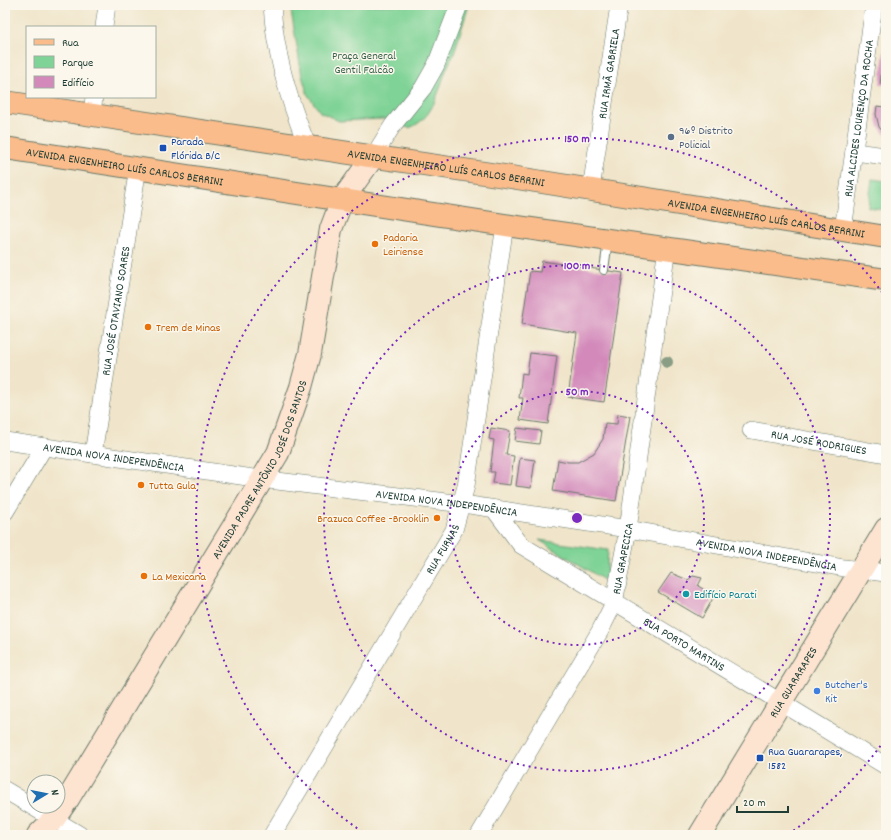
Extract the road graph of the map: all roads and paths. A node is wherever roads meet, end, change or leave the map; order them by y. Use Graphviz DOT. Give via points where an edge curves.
graph roads {
  1 [pos="107,5"];
  2 [pos="272,5"];
  3 [pos="459,5"];
  4 [pos="619,5"];
  5 [pos="874,5"];
  6 [pos="104,26"];
  7 [pos="5,102"];
  8 [pos="93,106"];
  9 [pos="308,147"];
  10 [pos="5,148"];
  11 [pos="854,152"];
  12 [pos="886,156"];
  13 [pos="373,157"];
  14 [pos="138,167"];
  15 [pos="590,189"];
  16 [pos="342,200"];
  17 [pos="506,225"];
  18 [pos="843,230"];
  19 [pos="886,237"];
  20 [pos="608,239"];
  21 [pos="667,247"];
  22 [pos="604,270"];
  23 [pos="886,280"];
  24 [pos="751,430"];
  25 [pos="5,441"];
  26 [pos="44,447"];
  27 [pos="94,454"];
  28 [pos="886,454"];
  29 [pos="261,479"];
  30 [pos="463,504"];
  31 [pos="494,509"];
  32 [pos="5,512"];
  33 [pos="628,529"];
  34 [pos="886,529"];
  35 [pos="860,569"];
  36 [pos="886,573"];
  37 [pos="614,603"];
  38 [pos="780,702"];
  39 [pos="886,766"];
  40 [pos="5,790"];
  41 [pos="54,819"];
  42 [pos="38,835"];
  43 [pos="80,835"];
  44 [pos="272,835"];
  45 [pos="479,835"];
  46 [pos="700,835"];
  1 -- 6 [label="street"];
  2 -- 9 [label="street" via="285,85"];
  3 -- 13 [label="street" via="436,65 423,88 393,125"];
  4 -- 15 [label="street, RUA IRMÃ GABRIELA"];
  5 -- 11 [label="street, RUA ALCIDES LOURENÇO DA ROCHA"];
  7 -- 8 [label="main road, AVENIDA ENGENHEIRO LUÍS CARLOS BERRINI"];
  8 -- 9 [label="main road, AVENIDA ENGENHEIRO LUÍS CARLOS BERRINI"];
  9 -- 13 [label="main road, AVENIDA ENGENHEIRO LUÍS CARLOS BERRINI"];
  10 -- 14 [label="main road, AVENIDA ENGENHEIRO LUÍS CARLOS BERRINI"];
  11 -- 12 [label="street"];
  11 -- 18 [label="street, RUA ALCIDES LOURENÇO DA ROCHA"];
  13 -- 15 [label="main road, AVENIDA ENGENHEIRO LUÍS CARLOS BERRINI"];
  13 -- 16 [label="street"];
  14 -- 16 [label="main road, AVENIDA ENGENHEIRO LUÍS CARLOS BERRINI"];
  14 -- 27 [label="street, RUA JOSÉ OTAVIANO SOARES"];
  15 -- 18 [label="main road, AVENIDA ENGENHEIRO LUÍS CARLOS BERRINI"];
  16 -- 17 [label="main road, AVENIDA ENGENHEIRO LUÍS CARLOS BERRINI"];
  16 -- 29 [label="street, AVENIDA PADRE ANTÔNIO JOSÉ DOS SANTOS" via="331,229 310,354 301,387 278,453"];
  17 -- 20 [label="main road, AVENIDA ENGENHEIRO LUÍS CARLOS BERRINI"];
  17 -- 30 [label="street, RUA FURNAS"];
  18 -- 19 [label="main road, AVENIDA ENGENHEIRO LUÍS CARLOS BERRINI"];
  20 -- 21 [label="main road, AVENIDA ENGENHEIRO LUÍS CARLOS BERRINI"];
  20 -- 22 [label="lane"];
  21 -- 23 [label="main road, AVENIDA ENGENHEIRO LUÍS CARLOS BERRINI"];
  21 -- 33 [label="street, RUA GRAPECICA"];
  24 -- 28 [label="street, RUA JOSÉ RODRIGUES"];
  25 -- 26 [label="street, AVENIDA NOVA INDEPENDÊNCIA"];
  26 -- 27 [label="street, AVENIDA NOVA INDEPENDÊNCIA"];
  26 -- 32 [label="street"];
  27 -- 29 [label="street, AVENIDA NOVA INDEPENDÊNCIA"];
  29 -- 30 [label="street, AVENIDA NOVA INDEPENDÊNCIA"];
  29 -- 41 [label="street, AVENIDA PADRE ANTÔNIO JOSÉ DOS SANTOS"];
  30 -- 31 [label="street, AVENIDA NOVA INDEPENDÊNCIA"];
  30 -- 44 [label="street, RUA FURNAS" via="454,530"];
  31 -- 33 [label="street, AVENIDA NOVA INDEPENDÊNCIA"];
  31 -- 37 [label="street, RUA PORTO MARTINS" via="521,545"];
  33 -- 35 [label="street, AVENIDA NOVA INDEPENDÊNCIA"];
  33 -- 37 [label="street, RUA GRAPECICA"];
  34 -- 35 [label="street, RUA GUARARAPES"];
  35 -- 36 [label="street, AVENIDA NOVA INDEPENDÊNCIA"];
  35 -- 38 [label="street, RUA GUARARAPES"];
  37 -- 38 [label="street, RUA PORTO MARTINS"];
  37 -- 45 [label="street, RUA GRAPECICA"];
  38 -- 39 [label="street, RUA PORTO MARTINS"];
  38 -- 46 [label="street, RUA GUARARAPES"];
  40 -- 41 [label="street"];
  41 -- 42 [label="street, AVENIDA PADRE ANTÔNIO JOSÉ DOS SANTOS"];
  41 -- 43 [label="street"];
}
